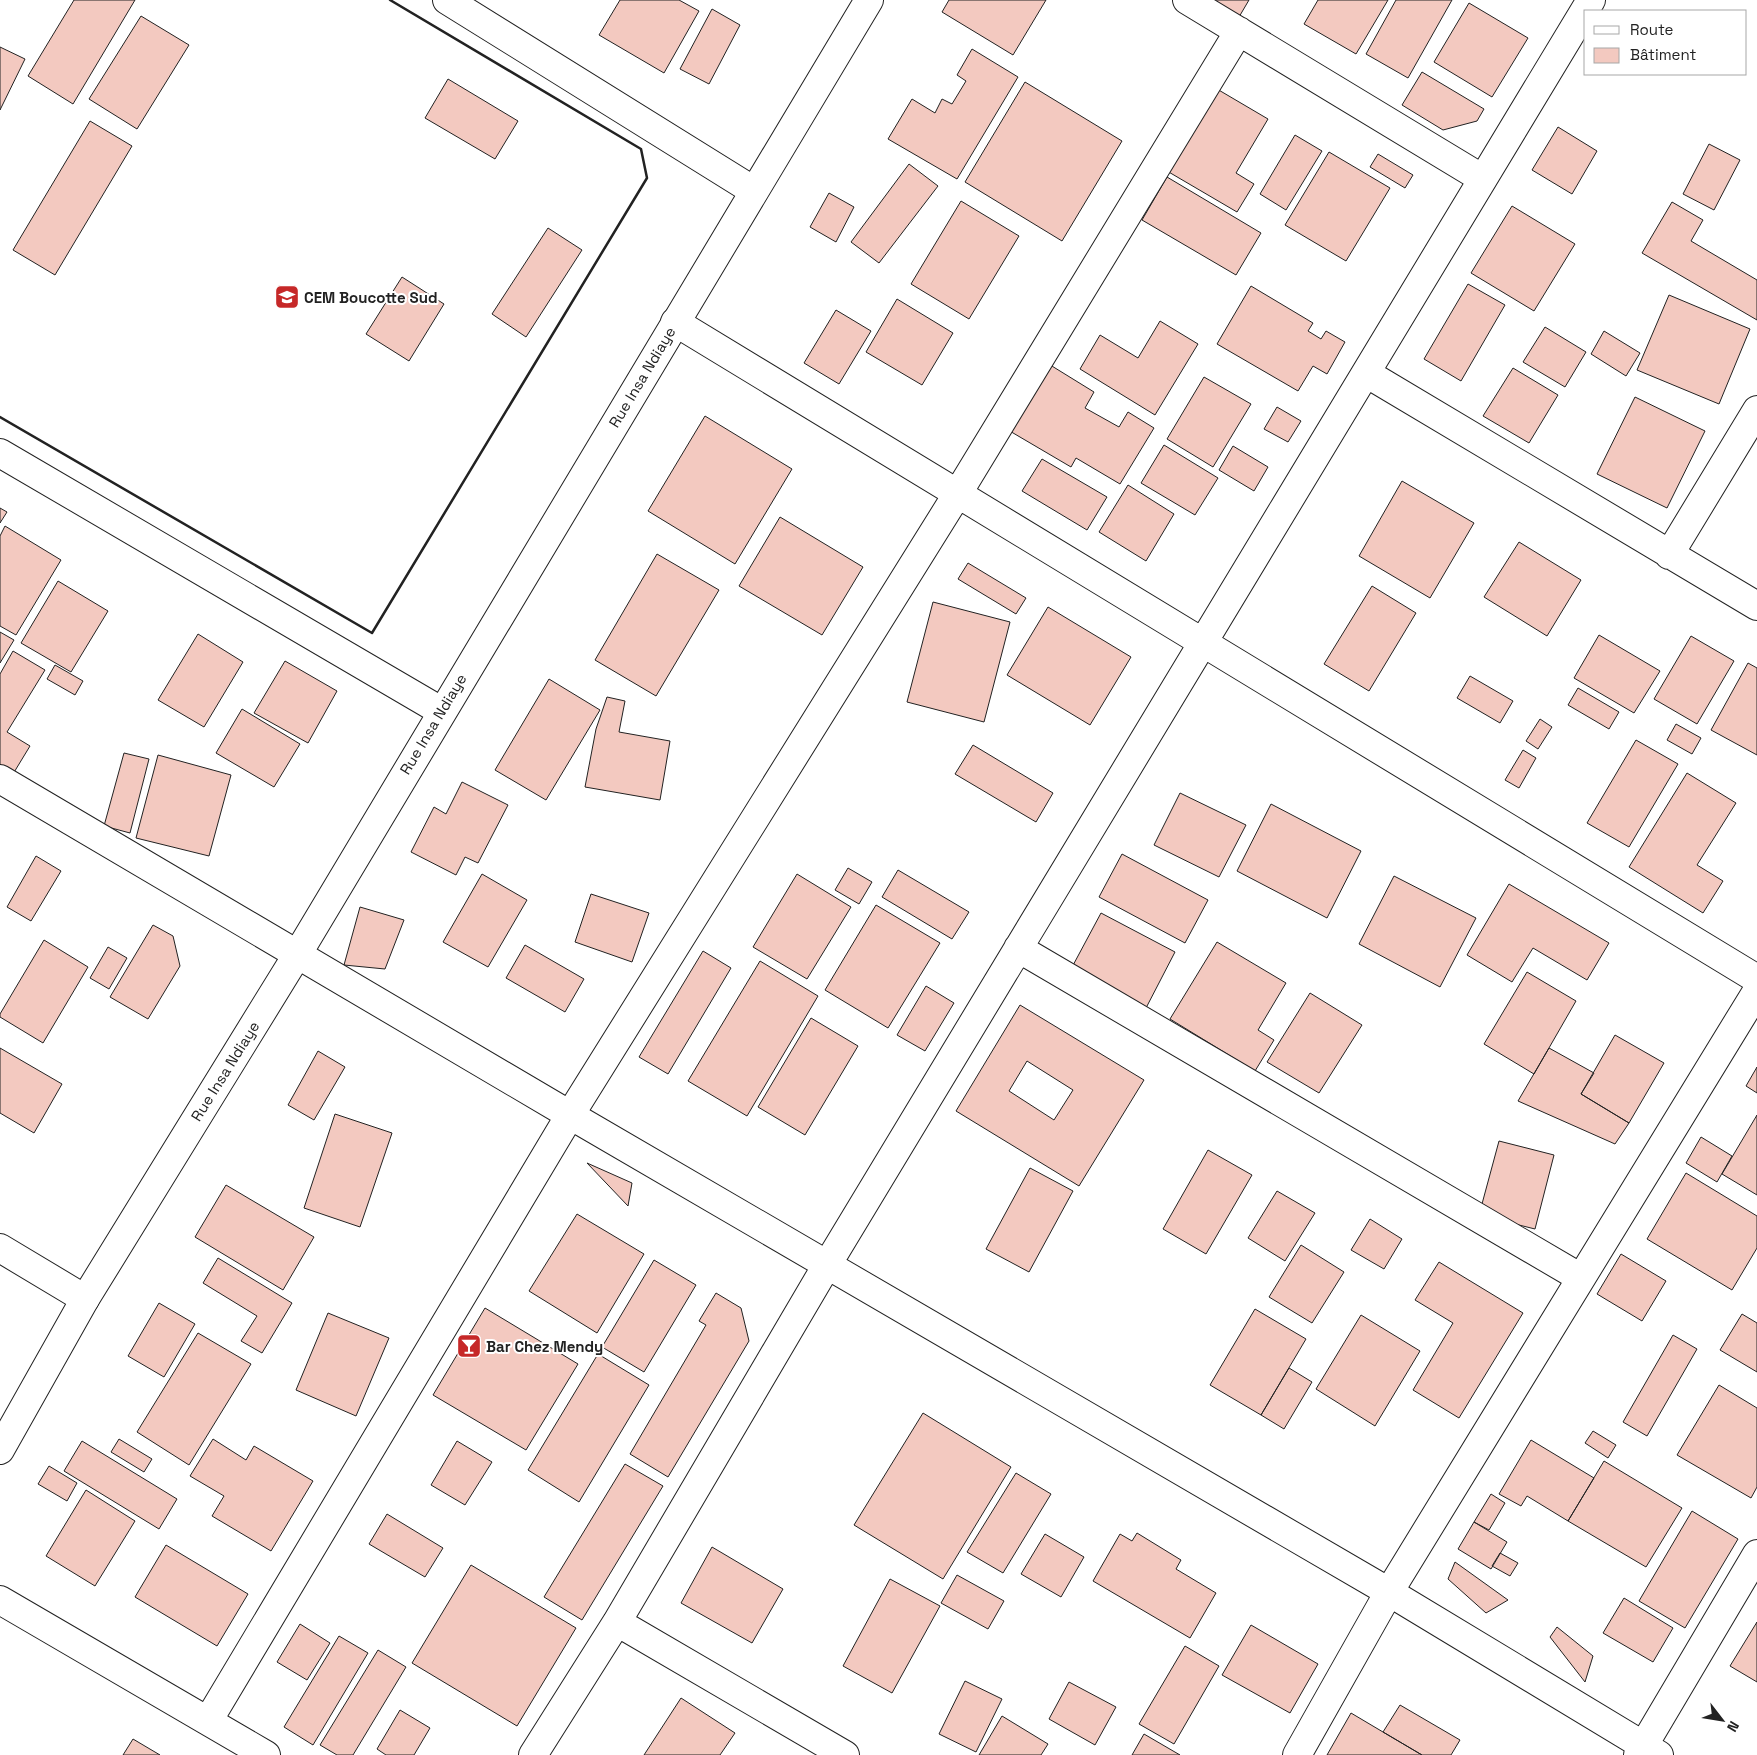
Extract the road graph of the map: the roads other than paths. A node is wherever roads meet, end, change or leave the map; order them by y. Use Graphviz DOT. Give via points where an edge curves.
graph roads {
  1 [pos="447,0"];
  2 [pos="869,0"];
  3 [pos="1187,0"];
  4 [pos="1584,12"];
  5 [pos="1239,31"];
  6 [pos="1483,179"];
  7 [pos="754,191"];
  8 [pos="675,322"];
  9 [pos="1366,373"];
  10 [pos="1757,410"];
  11 [pos="0,452"];
  12 [pos="958,493"];
  13 [pos="1669,555"];
  14 [pos="1757,606"];
  15 [pos="1204,641"];
  16 [pos="441,711"];
  17 [pos="0,779"];
  18 [pos="1018,948"];
  19 [pos="297,955"];
  20 [pos="1757,979"];
  21 [pos="1757,991"];
  22 [pos="570,1115"];
  23 [pos="0,1248"];
  24 [pos="827,1265"];
  25 [pos="1581,1278"];
  26 [pos="84,1299"];
  27 [pos="0,1450"];
  28 [pos="1757,1554"];
  29 [pos="1389,1592"];
  30 [pos="0,1600"];
  31 [pos="617,1622"];
  32 [pos="208,1720"];
  33 [pos="1647,1752"];
  34 [pos="266,1755"];
  35 [pos="533,1755"];
  36 [pos="845,1755"];
  37 [pos="1297,1755"];
  1 -- 7 [label="street"];
  2 -- 7 [label="street, Rue Insa Ndiaye"];
  3 -- 5 [label="street"];
  4 -- 6 [label="street"];
  5 -- 6 [label="street"];
  5 -- 12 [label="street"];
  6 -- 9 [label="street"];
  7 -- 8 [label="street, Rue Insa Ndiaye"];
  8 -- 12 [label="street"];
  8 -- 16 [label="street, Rue Insa Ndiaye"];
  9 -- 13 [label="street"];
  9 -- 15 [label="street"];
  10 -- 13 [label="street"];
  11 -- 16 [label="street"];
  12 -- 15 [label="street"];
  12 -- 22 [label="street"];
  13 -- 14 [label="street"];
  15 -- 18 [label="street"];
  15 -- 20 [label="street"];
  16 -- 19 [label="street, Rue Insa Ndiaye"];
  17 -- 19 [label="street"];
  18 -- 24 [label="street"];
  18 -- 25 [label="street"];
  19 -- 22 [label="street"];
  19 -- 26 [label="street, Rue Insa Ndiaye"];
  21 -- 25 [label="street"];
  22 -- 24 [label="street"];
  22 -- 32 [label="street"];
  23 -- 26 [label="street"];
  24 -- 29 [label="street"];
  24 -- 31 [label="street"];
  25 -- 29 [label="street"];
  26 -- 27 [label="street, Rue Insa Ndiaye"];
  28 -- 33 [label="street"];
  29 -- 33 [label="street"];
  29 -- 37 [label="street"];
  30 -- 32 [label="street"];
  31 -- 35 [label="street"];
  31 -- 36 [label="street"];
  32 -- 34 [label="street"];
}
